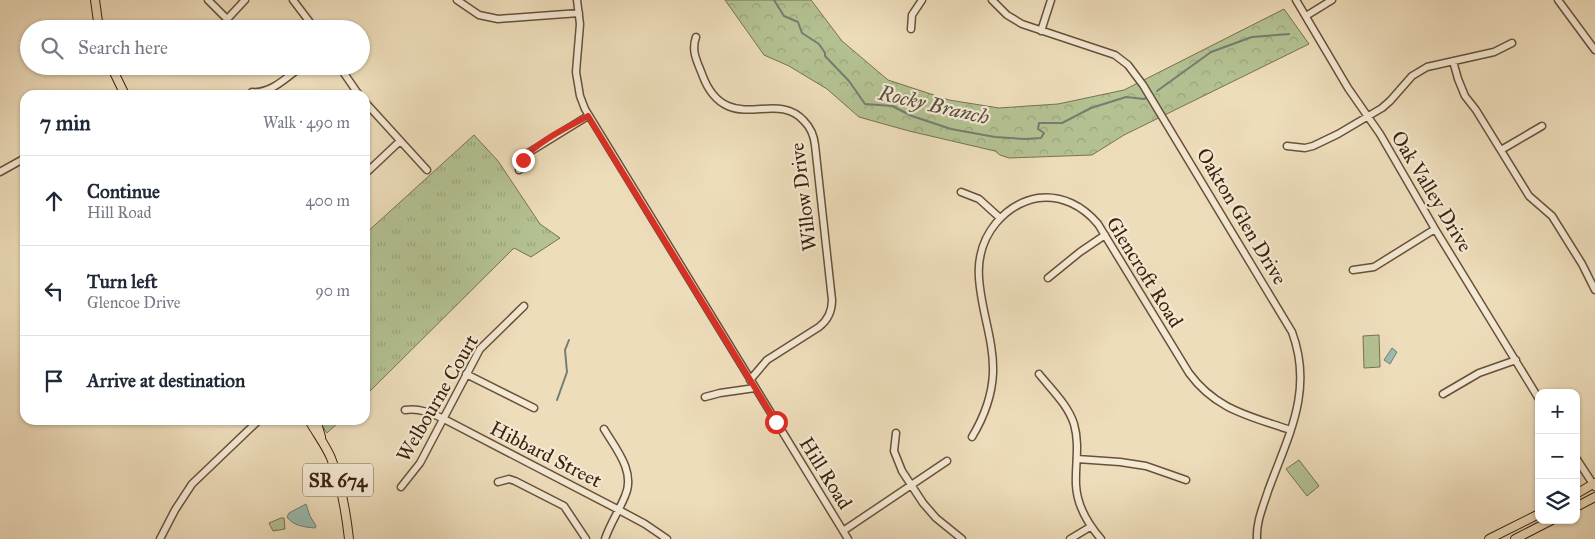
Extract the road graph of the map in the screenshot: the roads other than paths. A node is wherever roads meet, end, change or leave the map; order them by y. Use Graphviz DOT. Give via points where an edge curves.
graph roads {
  1 [pos="95,0"];
  2 [pos="208,0"];
  3 [pos="245,0"];
  4 [pos="293,0"];
  5 [pos="457,0"];
  6 [pos="577,0"];
  7 [pos="922,0"];
  8 [pos="992,0"];
  9 [pos="1050,0"];
  10 [pos="1296,0"];
  11 [pos="1332,0"];
  12 [pos="1558,0"];
  13 [pos="579,13"];
  14 [pos="1306,16"];
  15 [pos="227,19"];
  16 [pos="98,20"];
  17 [pos="308,20"];
  18 [pos="911,28"];
  19 [pos="1041,31"];
  20 [pos="696,37"];
  21 [pos="1512,43"];
  22 [pos="1595,50"];
  23 [pos="1454,60"];
  24 [pos="115,75"];
  25 [pos="289,75"];
  26 [pos="345,75"];
  27 [pos="123,90"];
  28 [pos="268,90"];
  29 [pos="356,90"];
  30 [pos="370,108"];
  31 [pos="1368,115"];
  32 [pos="588,116"];
  33 [pos="1542,126"];
  34 [pos="400,141"];
  35 [pos="1287,146"];
  36 [pos="1501,150"];
  37 [pos="20,161"];
  38 [pos="370,169"];
  39 [pos="427,170"];
  40 [pos="519,170"];
  41 [pos="0,172"];
  42 [pos="961,192"];
  43 [pos="1000,218"];
  44 [pos="1435,229"];
  45 [pos="1105,235"];
  46 [pos="1353,270"];
  47 [pos="1048,278"];
  48 [pos="1595,290"];
  49 [pos="524,306"];
  50 [pos="1516,360"];
  51 [pos="466,374"];
  52 [pos="1039,374"];
  53 [pos="750,380"];
  54 [pos="755,388"];
  55 [pos="1535,392"];
  56 [pos="1442,394"];
  57 [pos="705,397"];
  58 [pos="534,408"];
  59 [pos="405,410"];
  60 [pos="444,419"];
  61 [pos="254,425"];
  62 [pos="313,425"];
  63 [pos="318,425"];
  64 [pos="604,428"];
  65 [pos="1290,430"];
  66 [pos="896,433"];
  67 [pos="972,437"];
  68 [pos="322,438"];
  69 [pos="1077,459"];
  70 [pos="947,461"];
  71 [pos="1580,464"];
  72 [pos="1186,480"];
  73 [pos="498,482"];
  74 [pos="1594,485"];
  75 [pos="912,486"];
  76 [pos="402,487"];
  77 [pos="1580,492"];
  78 [pos="1595,497"];
  79 [pos="1580,505"];
  80 [pos="619,510"];
  81 [pos="1535,516"];
  82 [pos="1544,524"];
  83 [pos="1090,527"];
  84 [pos="843,531"];
  85 [pos="160,539"];
  86 [pos="349,539"];
  87 [pos="586,539"];
  88 [pos="605,539"];
  89 [pos="667,539"];
  90 [pos="848,539"];
  91 [pos="962,539"];
  92 [pos="1070,539"];
  93 [pos="1101,539"];
  94 [pos="1257,539"];
  95 [pos="1489,539"];
  96 [pos="1515,539"];
  1 -- 16 [label="main road"];
  2 -- 15 [label="street"];
  3 -- 15 [label="street"];
  4 -- 17 [label="street"];
  5 -- 13 [label="street" via="479,15 498,19"];
  6 -- 13 [label="street, Hill Road"];
  7 -- 18 [label="street" via="912,15"];
  8 -- 19 [label="street, Oakton Glen Drive" via="1014,20"];
  9 -- 19 [label="street"];
  10 -- 14 [label="street, Oak Valley Drive"];
  11 -- 14 [label="street"];
  12 -- 22 [label="street"];
  13 -- 32 [label="street, Hill Road" via="576,72"];
  14 -- 31 [label="street, Oak Valley Drive" via="1348,88"];
  19 -- 65 [label="street, Oakton Glen Drive" via="1110,52 1134,72 1292,332 1300,354 1302,378 1299,406"];
  20 -- 53 [label="street, Willow Drive" via="695,56 706,85 716,98 735,108 789,111 802,119 816,146 832,300 830,312 824,323 767,360"];
  21 -- 23 [label="street" via="1494,52"];
  23 -- 31 [label="street" via="1418,72 1390,101"];
  23 -- 36 [label="street" via="1461,88"];
  24 -- 27 [label="main road"];
  25 -- 28 [label="street"];
  26 -- 29 [label="street"];
  30 -- 34 [label="street"];
  31 -- 35 [label="street" via="1313,146"];
  31 -- 44 [label="street, Oak Valley Drive"];
  32 -- 40 [label="street" via="528,153"];
  32 -- 53 [label="street, Hill Road"];
  33 -- 36 [label="street"];
  34 -- 38 [label="street"];
  34 -- 39 [label="street"];
  36 -- 48 [label="street" via="1529,196 1552,216"];
  37 -- 41 [label="street"];
  42 -- 43 [label="street" via="979,199"];
  43 -- 45 [label="street, Glencroft Road" via="1024,202 1041,198 1061,199 1086,211"];
  43 -- 67 [label="street, Glencroft Road" via="985,239 978,263 993,372 990,398"];
  44 -- 46 [label="street" via="1374,267"];
  44 -- 50 [label="street, Oak Valley Drive"];
  45 -- 47 [label="street"];
  45 -- 65 [label="street, Glencroft Road" via="1197,384 1224,406"];
  49 -- 51 [label="street, Welbourne Court" via="488,340"];
  50 -- 55 [label="street, Oak Valley Drive"];
  50 -- 56 [label="street" via="1479,372"];
  51 -- 58 [label="street"];
  51 -- 60 [label="street, Welbourne Court"];
  52 -- 69 [label="street" via="1074,423"];
  53 -- 54 [label="street, Hill Road"];
  54 -- 57 [label="street"];
  54 -- 84 [label="street, Hill Road"];
  59 -- 60 [label="street, Hibbard Street" via="424,410"];
  60 -- 76 [label="street, Welbourne Court" via="416,470"];
  60 -- 80 [label="street, Hibbard Street"];
  61 -- 85 [label="street" via="192,484"];
  62 -- 68 [label="main road, SR 674"];
  63 -- 68 [label="main road, SR 674"];
  64 -- 80 [label="street" via="628,474 628,489"];
  65 -- 94 [label="street, Oakton Glen Drive" via="1259,516"];
  66 -- 75 [label="street" via="895,456"];
  68 -- 86 [label="main road, SR 674" via="341,492"];
  69 -- 72 [label="street" via="1146,466"];
  69 -- 83 [label="street" via="1078,500"];
  70 -- 75 [label="street"];
  71 -- 74 [label="street"];
  73 -- 87 [label="street" via="509,479 564,506"];
  74 -- 77 [label="main road"];
  75 -- 84 [label="street"];
  75 -- 91 [label="street" via="936,518"];
  78 -- 79 [label="main road"];
  80 -- 88 [label="street"];
  80 -- 89 [label="street, Hibbard Street"];
  81 -- 95 [label="main road"];
  82 -- 96 [label="main road"];
  83 -- 92 [label="street"];
  83 -- 93 [label="street"];
  84 -- 90 [label="street, Hill Road"];
}
